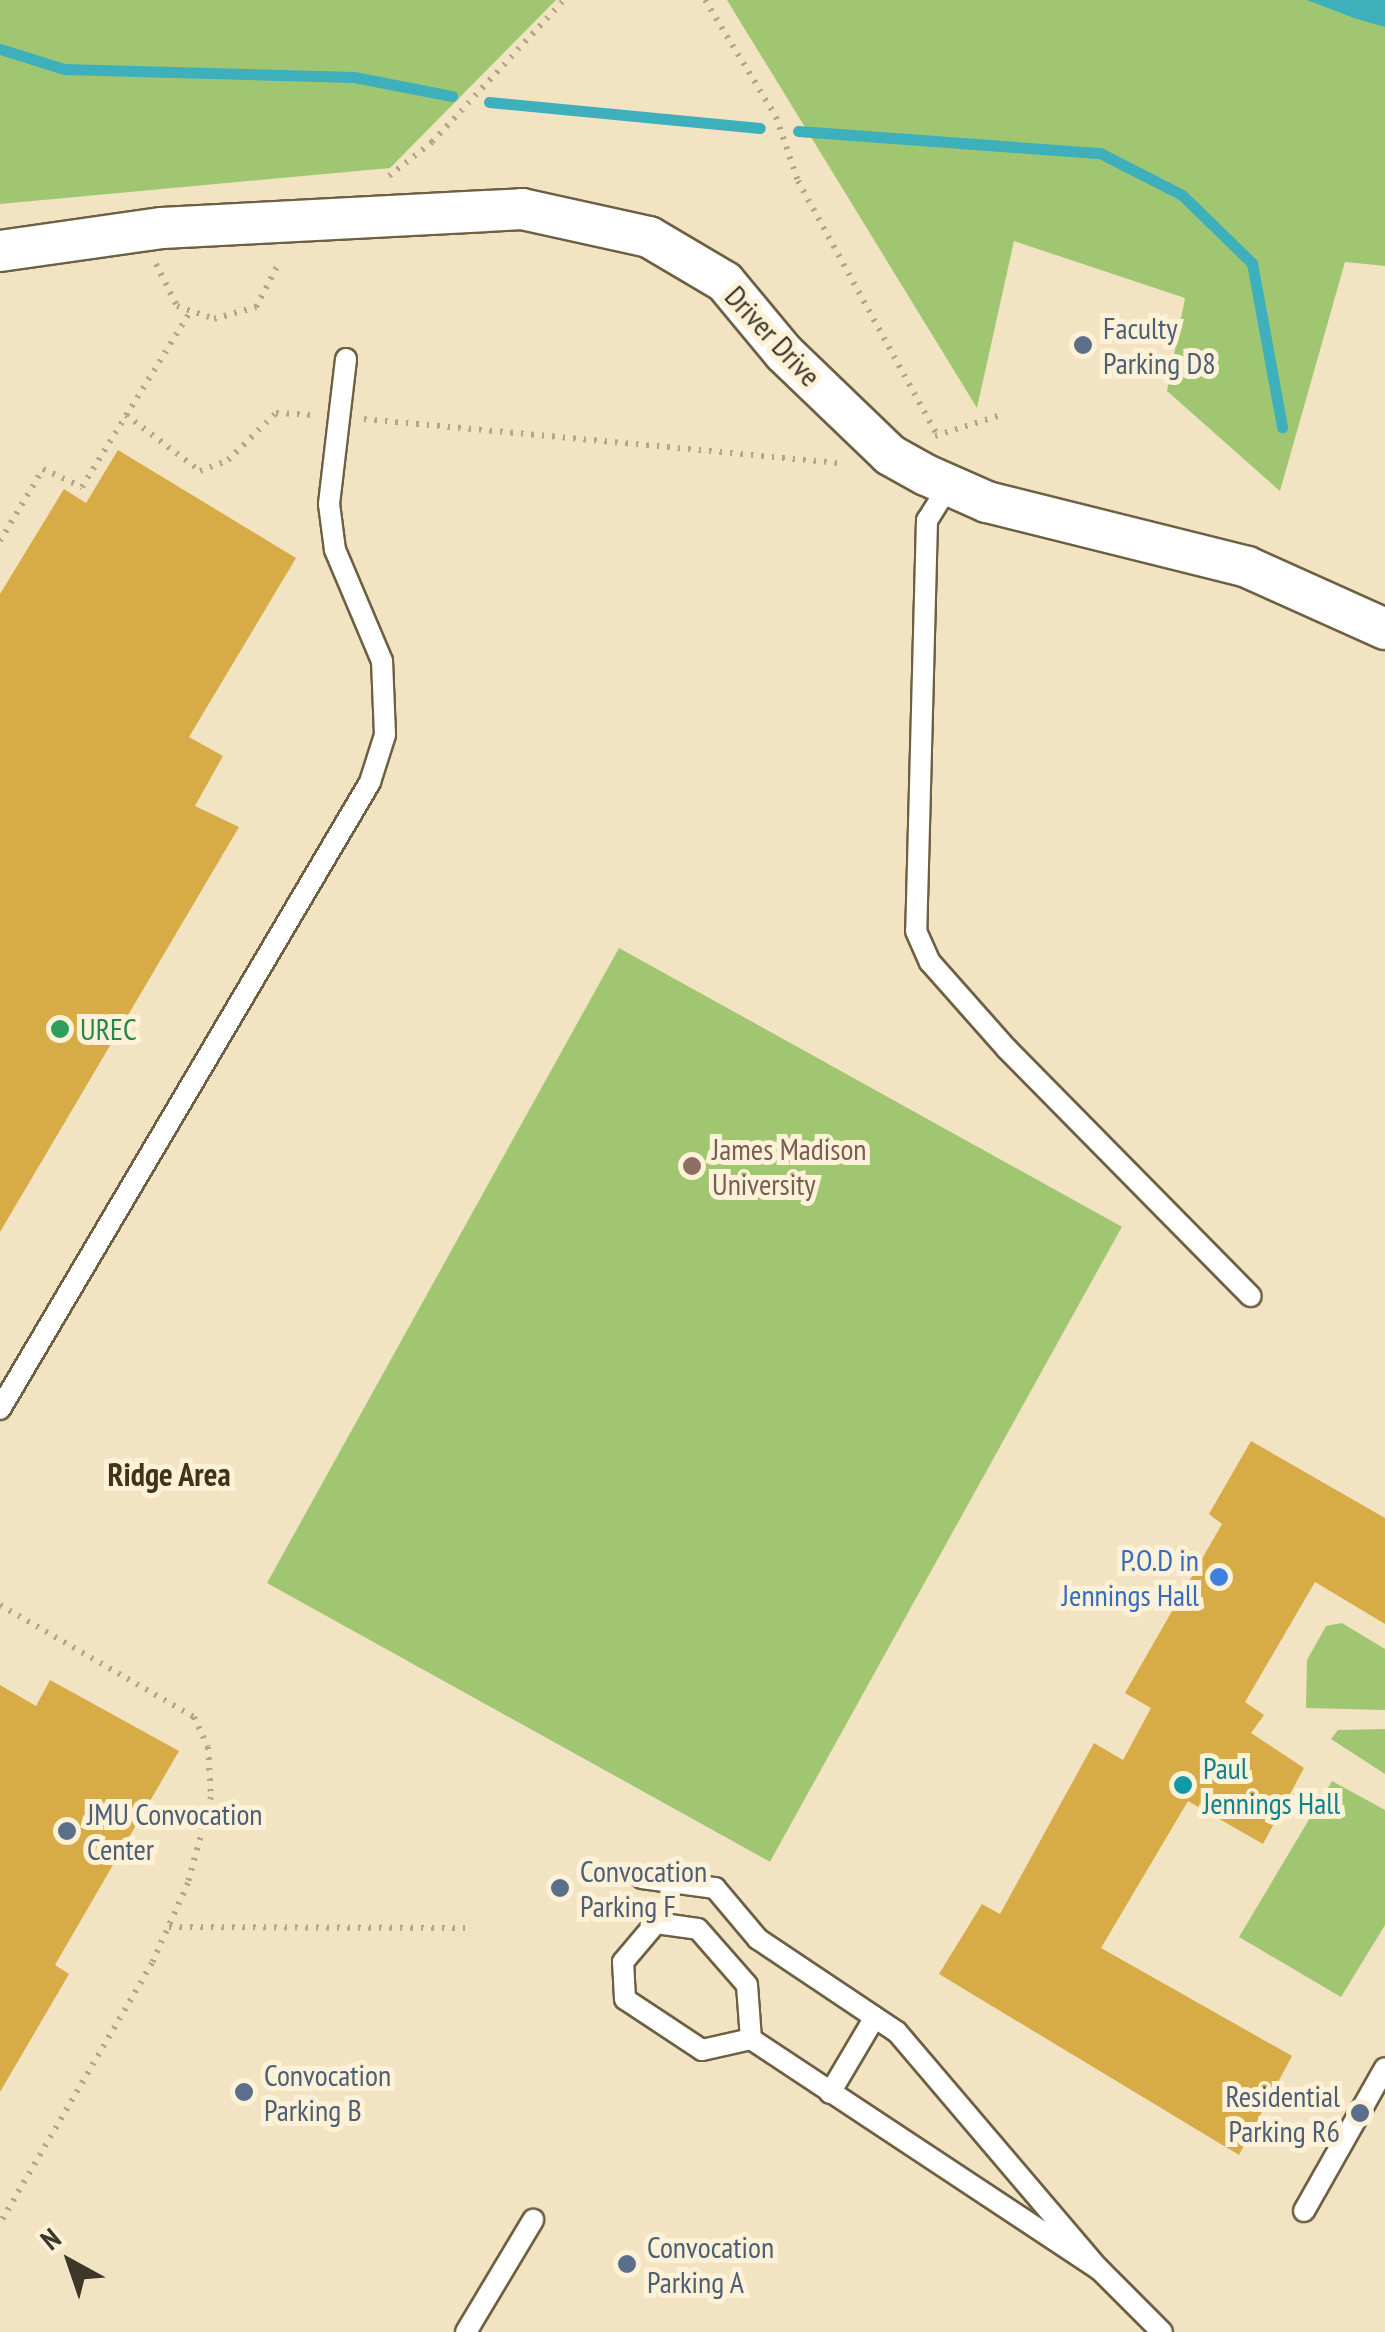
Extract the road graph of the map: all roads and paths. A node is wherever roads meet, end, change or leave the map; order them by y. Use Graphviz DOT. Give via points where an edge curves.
graph roads {
  1 [pos="564,0"];
  2 [pos="705,0"];
  3 [pos="378,180"];
  4 [pos="0,251"];
  5 [pos="145,256"];
  6 [pos="279,262"];
  7 [pos="189,314"];
  8 [pos="346,359"];
  9 [pos="126,415"];
  10 [pos="316,415"];
  11 [pos="998,416"];
  12 [pos="358,418"];
  13 [pos="937,435"];
  14 [pos="920,444"];
  15 [pos="858,465"];
  16 [pos="948,487"];
  17 [pos="0,541"];
  18 [pos="1385,628"];
  19 [pos="1251,1296"];
  20 [pos="0,1409"];
  21 [pos="0,1605"];
  22 [pos="642,1878"];
  23 [pos="168,1927"];
  24 [pos="466,1928"];
  25 [pos="875,2017"];
  26 [pos="751,2039"];
  27 [pos="1385,2068"];
  28 [pos="830,2093"];
  29 [pos="1304,2212"];
  30 [pos="532,2220"];
  31 [pos="0,2222"];
  32 [pos="1099,2269"];
  33 [pos="466,2332"];
  34 [pos="1162,2332"];
  1 -- 3 [label="path" via="410,163"];
  2 -- 13 [label="path" via="776,117 798,181"];
  4 -- 16 [label="street, Driver Drive" via="162,228 522,209 649,237 725,282 784,353 890,455"];
  5 -- 7 [label="path"];
  6 -- 7 [label="path" via="265,298 242,316"];
  7 -- 9 [label="path"];
  8 -- 20 [label="lane" via="329,504 335,550 382,662 384,735 370,782"];
  9 -- 10 [label="path" via="200,471 228,460 276,413"];
  9 -- 17 [label="path" via="82,487 42,468"];
  11 -- 13 [label="path"];
  12 -- 15 [label="path"];
  13 -- 14 [label="path"];
  16 -- 18 [label="street, Driver Drive" via="1247,567"];
  16 -- 19 [label="lane" via="927,520 916,930 962,1000"];
  21 -- 23 [label="path" via="194,1718 208,1747 211,1797"];
  22 -- 25 [label="lane" via="715,1888 758,1939"];
  23 -- 24 [label="path"];
  23 -- 31 [label="path"];
  25 -- 28 [label="lane"];
  25 -- 32 [label="lane" via="962,2101"];
  26 -- 26 [label="lane" via="748,1985 698,1929 656,1922 623,1962 625,1999 702,2050"];
  26 -- 28 [label="lane"];
  27 -- 29 [label="lane"];
  28 -- 32 [label="lane"];
  30 -- 33 [label="lane"];
  32 -- 34 [label="lane"];
}
